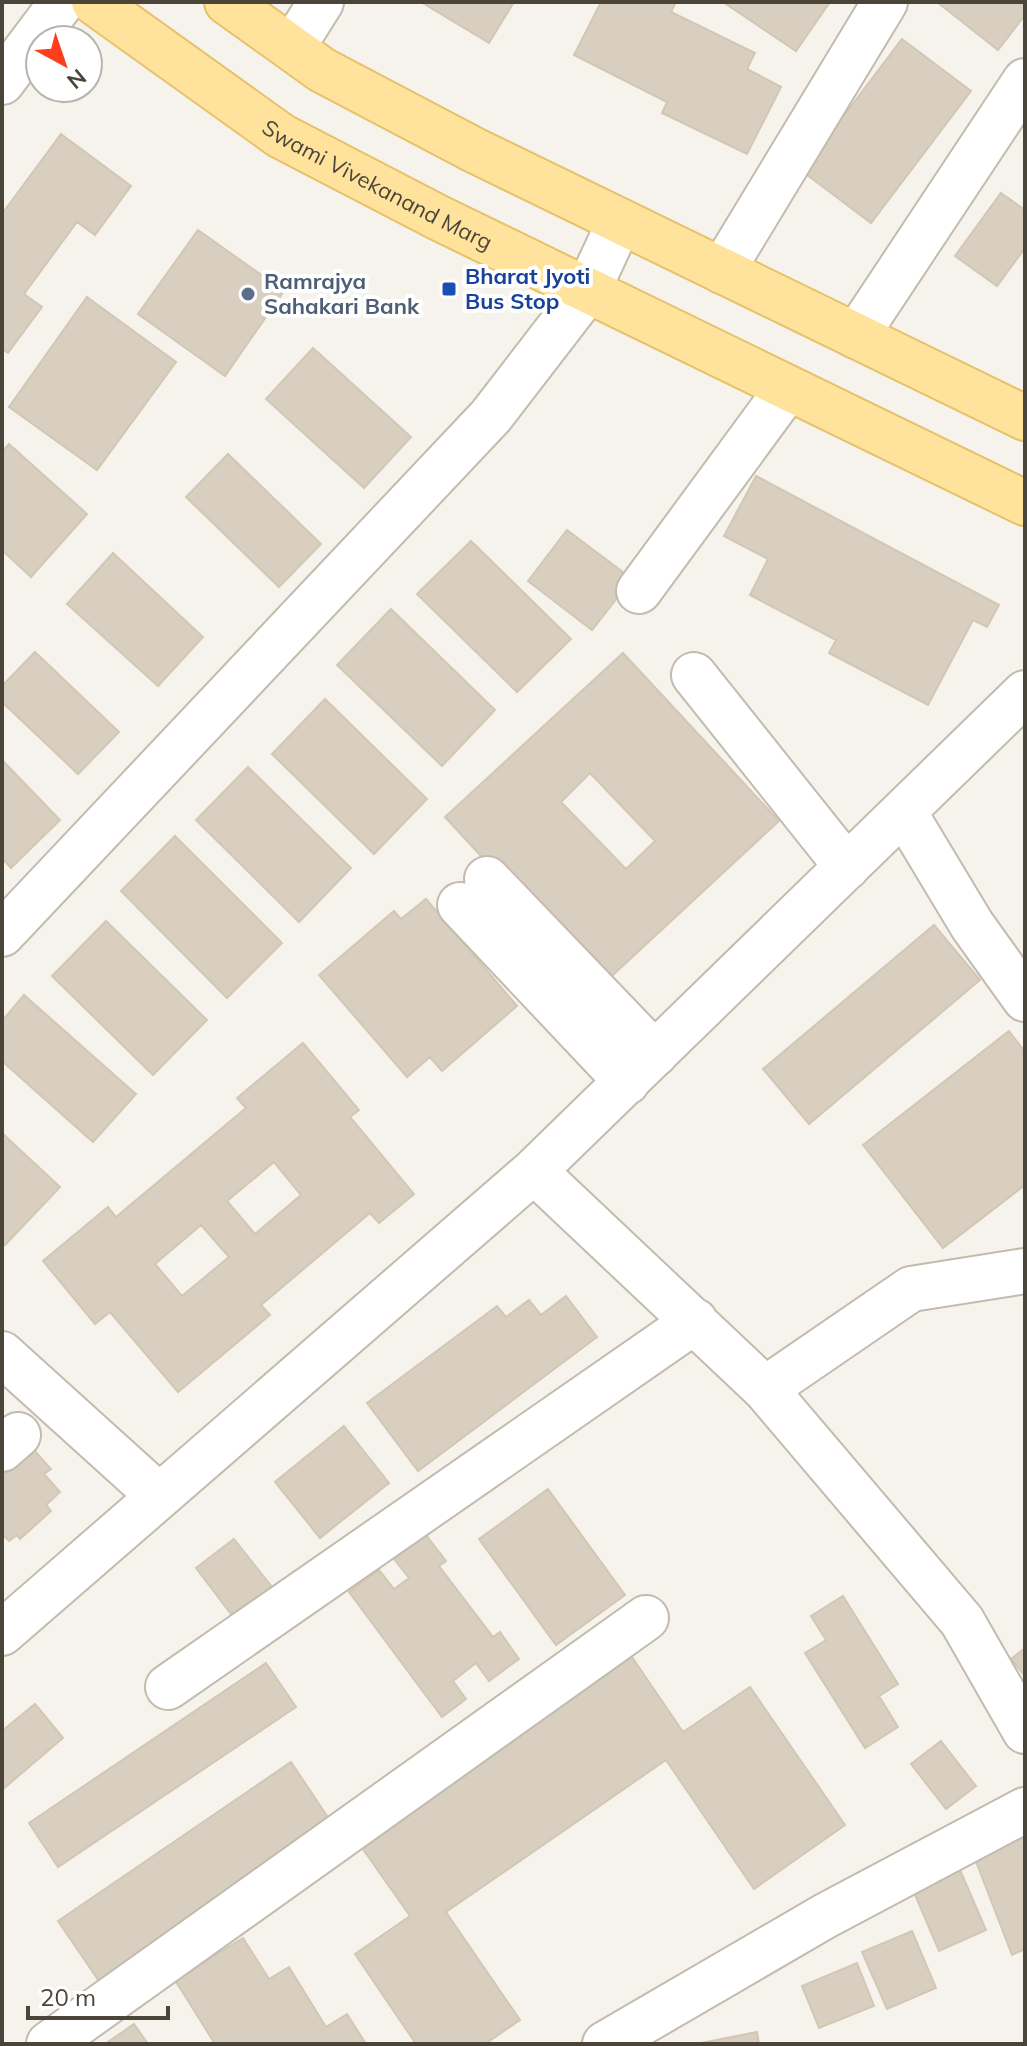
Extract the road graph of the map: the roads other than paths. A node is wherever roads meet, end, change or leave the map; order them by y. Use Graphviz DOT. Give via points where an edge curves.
graph roads {
  1 [pos="62,2"];
  2 [pos="94,2"];
  3 [pos="321,2"];
  4 [pos="885,2"];
  5 [pos="244,7"];
  6 [pos="292,48"];
  7 [pos="1025,81"];
  8 [pos="2,82"];
  9 [pos="620,221"];
  10 [pos="722,271"];
  11 [pos="588,290"];
  12 [pos="856,336"];
  13 [pos="788,388"];
  14 [pos="1025,418"];
  15 [pos="1025,503"];
  16 [pos="639,591"];
  17 [pos="694,675"];
  18 [pos="1025,693"];
  19 [pos="904,812"];
  20 [pos="847,867"];
  21 [pos="474,892"];
  22 [pos="2,934"];
  23 [pos="1025,999"];
  24 [pos="641,1068"];
  25 [pos="534,1171"];
  26 [pos="1025,1271"];
  27 [pos="695,1321"];
  28 [pos="2,1354"];
  29 [pos="765,1389"];
  30 [pos="159,1496"];
  31 [pos="10,1611"];
  32 [pos="646,1618"];
  33 [pos="168,1687"];
  34 [pos="1025,1731"];
  35 [pos="1025,1810"];
  36 [pos="49,2044"];
  37 [pos="605,2044"];
  1 -- 8 [label="street"];
  2 -- 11 [label="main road, Swami Vivekanand Marg" via="281,136"];
  3 -- 6 [label="street"];
  4 -- 10 [label="street"];
  5 -- 6 [label="main road"];
  6 -- 9 [label="main road" via="322,70"];
  7 -- 12 [label="street"];
  9 -- 10 [label="main road"];
  9 -- 11 [label="street"];
  10 -- 12 [label="main road"];
  11 -- 13 [label="main road, Swami Vivekanand Marg"];
  11 -- 22 [label="street" via="491,416"];
  12 -- 14 [label="main road"];
  13 -- 15 [label="main road, Swami Vivekanand Marg"];
  13 -- 16 [label="street"];
  17 -- 20 [label="street"];
  18 -- 19 [label="street"];
  19 -- 20 [label="street"];
  19 -- 23 [label="street" via="972,925"];
  20 -- 24 [label="street"];
  21 -- 24 [label="street"];
  24 -- 25 [label="street"];
  25 -- 27 [label="street"];
  25 -- 30 [label="street"];
  26 -- 29 [label="street" via="911,1289"];
  27 -- 29 [label="street"];
  27 -- 33 [label="street"];
  28 -- 30 [label="street"];
  29 -- 34 [label="street" via="962,1621"];
  30 -- 31 [label="street"];
  32 -- 36 [label="street"];
  35 -- 37 [label="street" via="825,1916"];
}
